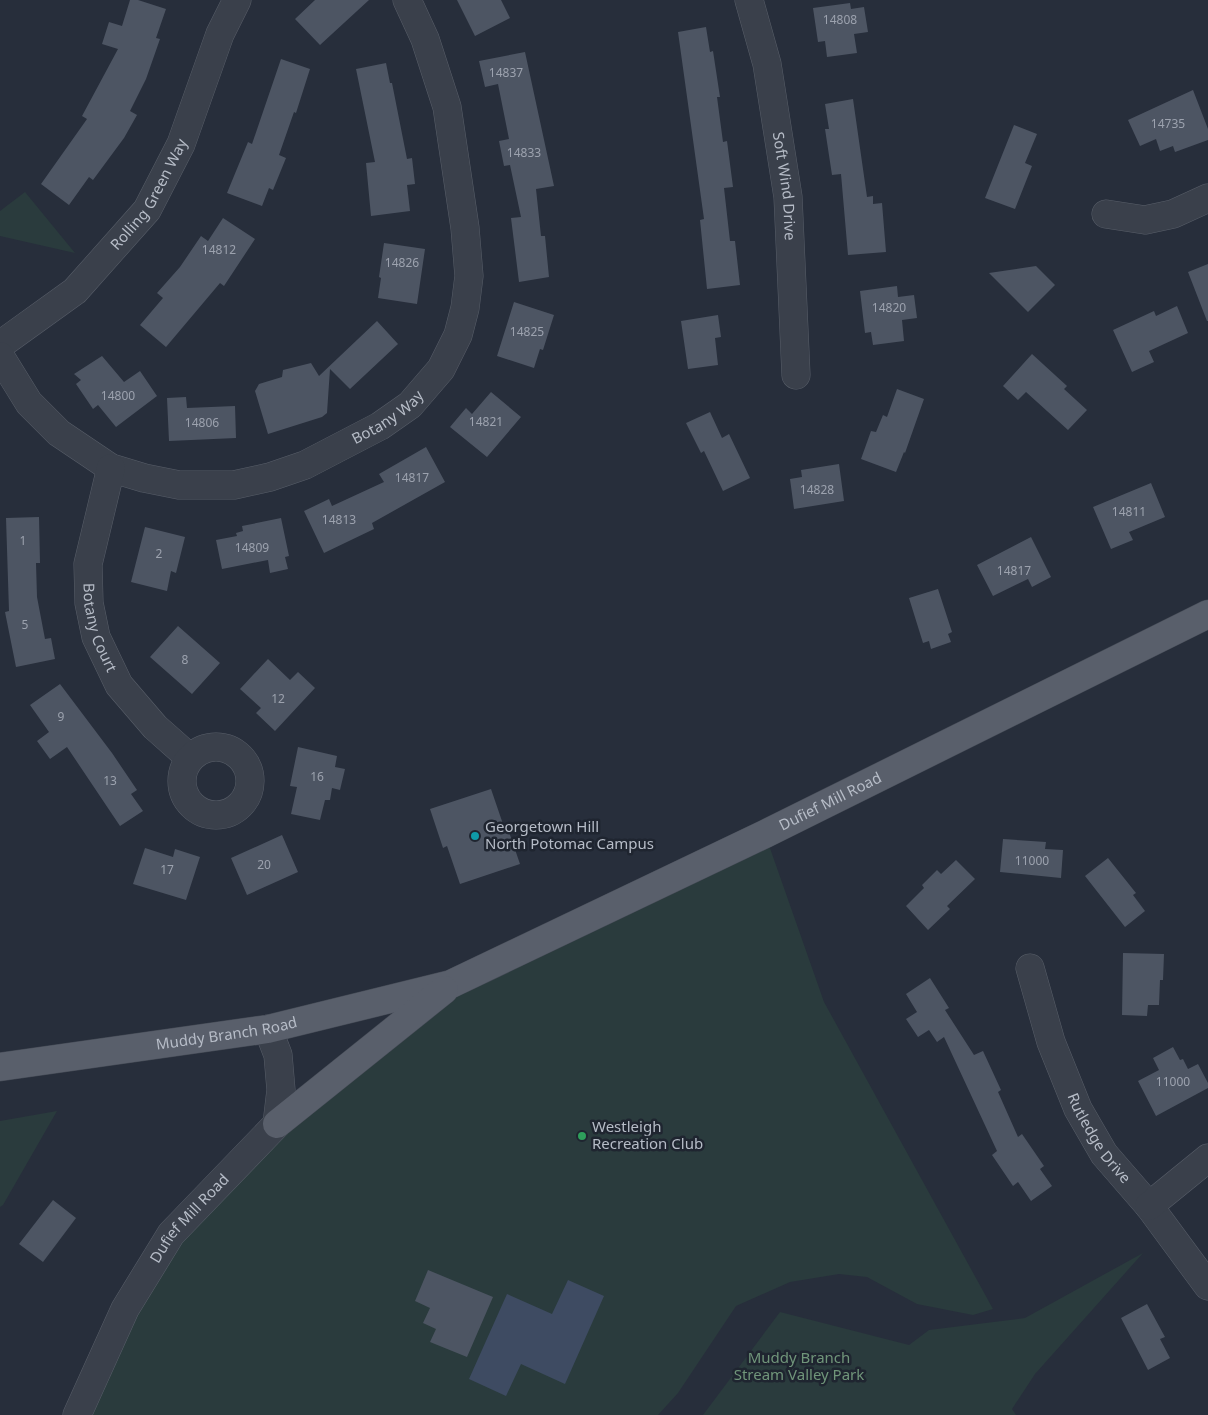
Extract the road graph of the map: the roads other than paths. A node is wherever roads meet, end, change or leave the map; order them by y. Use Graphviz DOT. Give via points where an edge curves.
graph roads {
  1 [pos="237,0"];
  2 [pos="407,0"];
  3 [pos="749,0"];
  4 [pos="1208,198"];
  5 [pos="1106,214"];
  6 [pos="0,346"];
  7 [pos="0,356"];
  8 [pos="796,375"];
  9 [pos="111,468"];
  10 [pos="1208,614"];
  11 [pos="190,758"];
  12 [pos="1030,968"];
  13 [pos="451,984"];
  14 [pos="268,1028"];
  15 [pos="0,1067"];
  16 [pos="277,1124"];
  17 [pos="1208,1158"];
  18 [pos="1149,1206"];
  19 [pos="1208,1286"];
  20 [pos="77,1415"];
  1 -- 6 [label="street, Rolling Green Way" via="220,34 181,144 147,210 75,290"];
  2 -- 9 [label="street, Botany Way" via="425,39 447,107 465,228 469,276 465,308 458,335 441,368 410,404 380,426 305,465 270,478 234,485 179,486"];
  3 -- 8 [label="street, Soft Wind Drive" via="767,64 788,197"];
  4 -- 5 [label="street" via="1173,214 1145,220"];
  7 -- 9 [label="street, Botany Way" via="29,403 59,432"];
  9 -- 11 [label="street, Botany Court" via="88,564 89,603 96,637 119,685 155,727"];
  10 -- 13 [label="main road, Dufief Mill Road" via="765,834"];
  12 -- 18 [label="street, Rutledge Drive" via="1050,1042 1078,1109 1104,1154"];
  13 -- 14 [label="main road, Muddy Branch Road"];
  13 -- 16 [label="main road"];
  14 -- 15 [label="main road, Muddy Branch Road"];
  14 -- 16 [label="street" via="278,1055 281,1090"];
  16 -- 20 [label="street, Dufief Mill Road" via="171,1234 125,1309"];
  17 -- 18 [label="street"];
  18 -- 19 [label="street, Rutledge Drive"];
}
